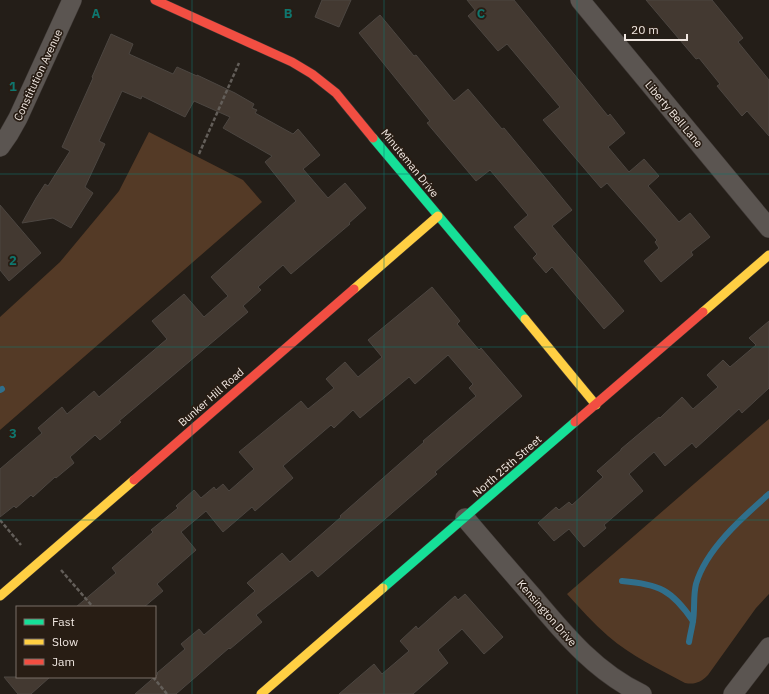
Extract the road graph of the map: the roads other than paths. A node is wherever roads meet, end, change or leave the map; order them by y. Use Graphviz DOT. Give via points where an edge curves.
graph roads {
  1 [pos="72,0"];
  2 [pos="155,0"];
  3 [pos="580,0"];
  4 [pos="0,147"];
  5 [pos="438,216"];
  6 [pos="769,228"];
  7 [pos="769,256"];
  8 [pos="596,405"];
  9 [pos="465,518"];
  10 [pos="0,596"];
  11 [pos="769,647"];
  12 [pos="261,694"];
  13 [pos="642,694"];
  14 [pos="733,694"];
  1 -- 4 [label="street, Constitution Avenue" via="18,118"];
  2 -- 5 [label="street, Minuteman Drive" via="292,62 324,83 353,112"];
  3 -- 6 [label="street, Liberty Bell Lane"];
  5 -- 8 [label="street, Minuteman Drive"];
  5 -- 10 [label="street, Bunker Hill Road"];
  7 -- 8 [label="street, North 25th Street"];
  8 -- 9 [label="street, North 25th Street"];
  9 -- 12 [label="street, North 25th Street"];
  9 -- 13 [label="street, Kensington Drive" via="584,654 608,674"];
  11 -- 14 [label="street"];
}
